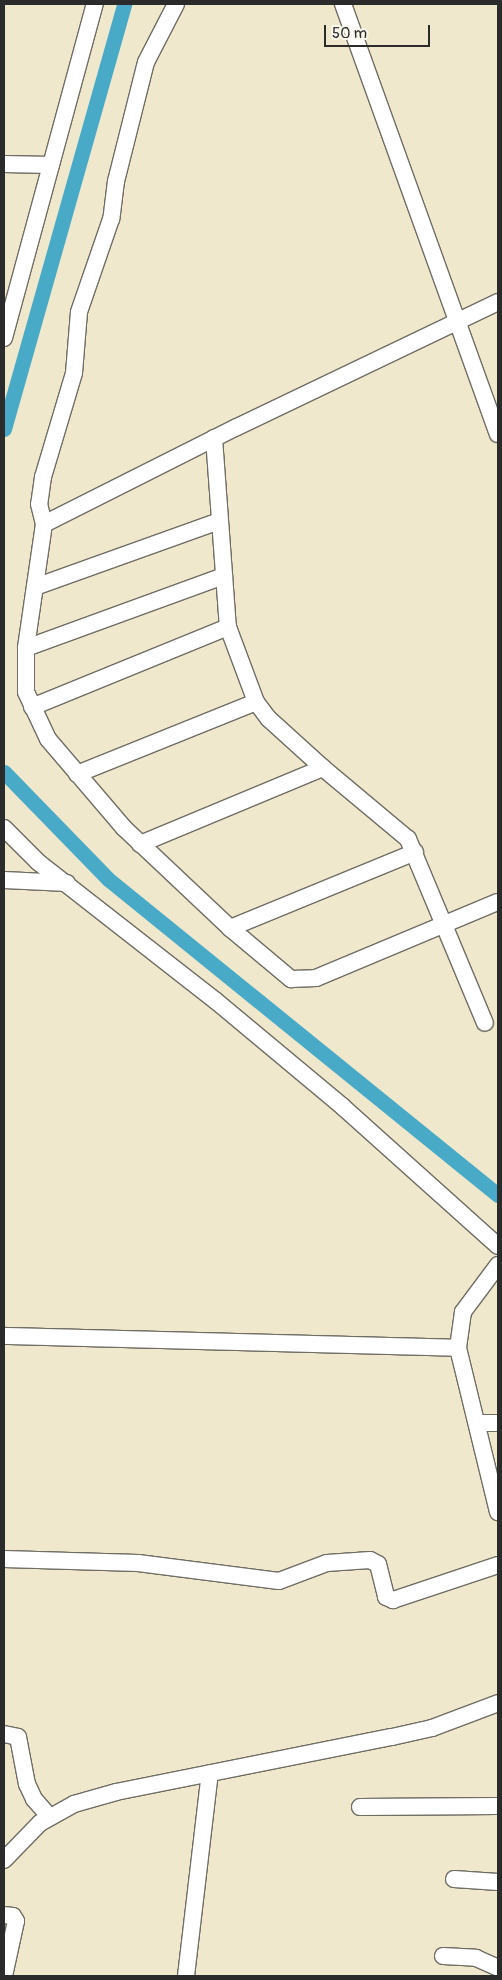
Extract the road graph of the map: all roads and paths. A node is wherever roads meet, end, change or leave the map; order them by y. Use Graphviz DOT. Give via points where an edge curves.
graph roads {
  1 [pos="95,4"];
  2 [pos="176,4"];
  3 [pos="343,4"];
  4 [pos="4,164"];
  5 [pos="51,165"];
  6 [pos="498,302"];
  7 [pos="459,323"];
  8 [pos="5,331"];
  9 [pos="498,434"];
  10 [pos="214,438"];
  11 [pos="219,521"];
  12 [pos="44,524"];
  13 [pos="224,576"];
  14 [pos="35,587"];
  15 [pos="228,627"];
  16 [pos="26,648"];
  17 [pos="256,702"];
  18 [pos="32,707"];
  19 [pos="323,768"];
  20 [pos="77,774"];
  21 [pos="4,828"];
  22 [pos="140,844"];
  23 [pos="415,852"];
  24 [pos="4,880"];
  25 [pos="66,883"];
  26 [pos="498,902"];
  27 [pos="445,925"];
  28 [pos="230,928"];
  29 [pos="485,1023"];
  30 [pos="498,1246"];
  31 [pos="498,1265"];
  32 [pos="4,1336"];
  33 [pos="458,1348"];
  34 [pos="477,1423"];
  35 [pos="498,1423"];
  36 [pos="498,1512"];
  37 [pos="4,1559"];
  38 [pos="498,1566"];
  39 [pos="498,1703"];
  40 [pos="4,1734"];
  41 [pos="210,1773"];
  42 [pos="498,1806"];
  43 [pos="360,1807"];
  44 [pos="49,1816"];
  45 [pos="4,1860"];
  46 [pos="454,1879"];
  47 [pos="498,1882"];
  48 [pos="4,1915"];
  49 [pos="443,1956"];
  50 [pos="498,1968"];
  51 [pos="4,1976"];
  52 [pos="186,1976"];
  1 -- 5 [label="street"];
  2 -- 12 [label="street" via="146,62 116,181 111,219 79,312 74,373 39,493"];
  3 -- 7 [label="street"];
  4 -- 5 [label="street"];
  5 -- 8 [label="street"];
  6 -- 7 [label="street"];
  7 -- 9 [label="street"];
  7 -- 10 [label="street"];
  10 -- 11 [label="street"];
  10 -- 12 [label="street"];
  11 -- 13 [label="street"];
  11 -- 14 [label="street"];
  12 -- 14 [label="street"];
  13 -- 15 [label="street"];
  13 -- 16 [label="street"];
  14 -- 16 [label="street"];
  15 -- 17 [label="street"];
  15 -- 18 [label="street"];
  16 -- 18 [label="street" via="24,673"];
  17 -- 19 [label="street" via="269,719"];
  17 -- 20 [label="street"];
  18 -- 20 [label="street" via="48,739"];
  19 -- 22 [label="street"];
  19 -- 23 [label="street" via="401,831"];
  20 -- 22 [label="street"];
  21 -- 25 [label="street" via="38,862"];
  22 -- 28 [label="street"];
  23 -- 27 [label="street"];
  23 -- 28 [label="street"];
  24 -- 25 [label="street"];
  25 -- 30 [label="street" via="343,1107"];
  26 -- 27 [label="street"];
  27 -- 28 [label="street" via="316,978 299,980 282,974"];
  27 -- 29 [label="street"];
  31 -- 33 [label="street" via="464,1312"];
  32 -- 33 [label="street"];
  33 -- 34 [label="street"];
  34 -- 35 [label="street"];
  34 -- 36 [label="street"];
  37 -- 38 [label="street" via="138,1563 279,1581 327,1563 370,1560 378,1564 386,1597 393,1600"];
  39 -- 41 [label="street" via="424,1730"];
  40 -- 44 [label="street" via="18,1737 27,1784 34,1799"];
  41 -- 44 [label="street" via="116,1792 74,1804"];
  41 -- 52 [label="street"];
  42 -- 43 [label="street"];
  44 -- 45 [label="street"];
  46 -- 47 [label="street"];
  48 -- 51 [label="street" via="16,1920"];
  49 -- 50 [label="street" via="476,1958"];
}
